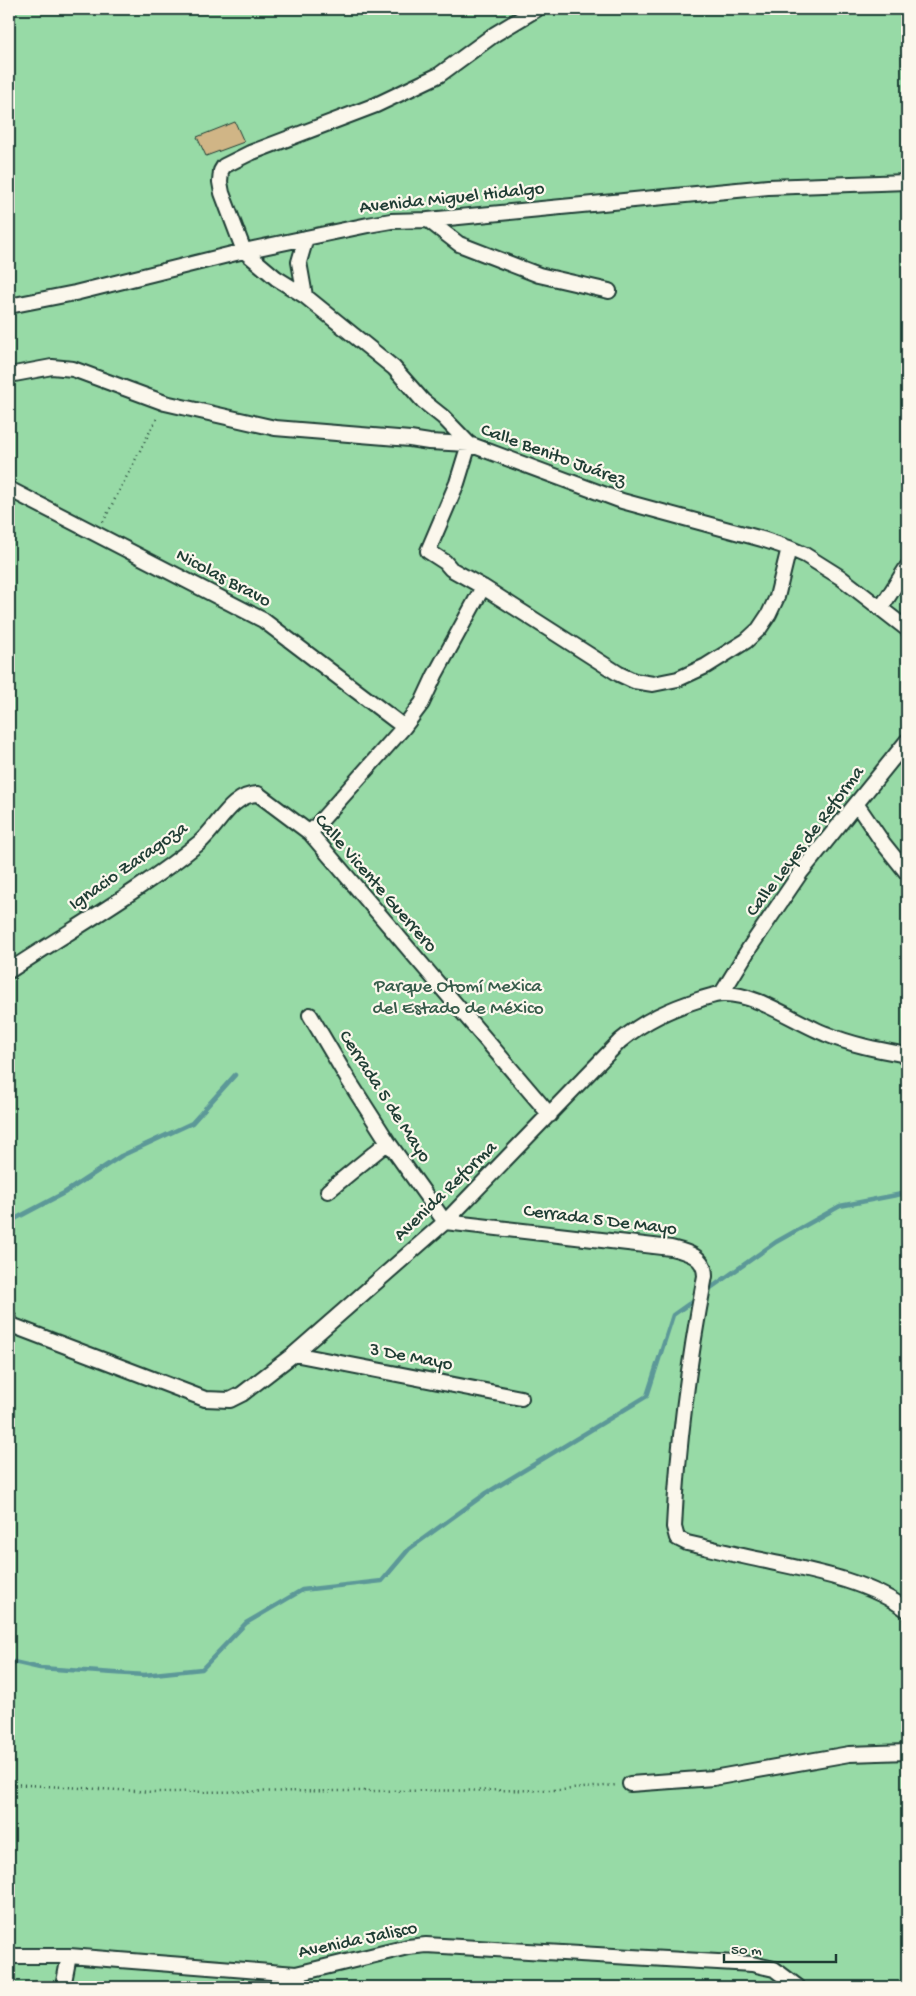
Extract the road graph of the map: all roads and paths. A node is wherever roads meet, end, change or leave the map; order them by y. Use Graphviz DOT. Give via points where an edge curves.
graph roads {
  1 [pos="537,9"];
  2 [pos="907,182"];
  3 [pos="428,220"];
  4 [pos="306,238"];
  5 [pos="244,252"];
  6 [pos="609,291"];
  7 [pos="305,296"];
  8 [pos="9,306"];
  9 [pos="9,375"];
  10 [pos="165,403"];
  11 [pos="469,444"];
  12 [pos="9,489"];
  13 [pos="97,534"];
  14 [pos="789,548"];
  15 [pos="907,567"];
  16 [pos="483,587"];
  17 [pos="881,608"];
  18 [pos="907,629"];
  19 [pos="404,726"];
  20 [pos="907,741"];
  21 [pos="265,797"];
  22 [pos="857,805"];
  23 [pos="310,834"];
  24 [pos="907,872"];
  25 [pos="9,971"];
  26 [pos="722,994"];
  27 [pos="310,1015"];
  28 [pos="907,1054"];
  29 [pos="550,1115"];
  30 [pos="388,1142"];
  31 [pos="328,1191"];
  32 [pos="446,1222"];
  33 [pos="9,1319"];
  34 [pos="294,1354"];
  35 [pos="521,1398"];
  36 [pos="907,1610"];
  37 [pos="907,1752"];
  38 [pos="9,1784"];
  39 [pos="630,1784"];
  40 [pos="9,1956"];
  41 [pos="69,1956"];
  42 [pos="63,1987"];
  43 [pos="798,1987"];
  1 -- 5 [label="street" via="495,34 439,75 376,105 250,152 224,166 220,182 222,193"];
  2 -- 3 [label="street, Avenida Miguel Hidalgo" via="768,187"];
  3 -- 4 [label="street, Avenida Miguel Hidalgo" via="391,221"];
  3 -- 6 [label="street" via="459,244 539,275"];
  4 -- 5 [label="street, Avenida Miguel Hidalgo"];
  4 -- 7 [label="street" via="299,262"];
  5 -- 7 [label="street"];
  5 -- 8 [label="street, Avenida Miguel Hidalgo"];
  7 -- 11 [label="street" via="394,368 423,401"];
  9 -- 10 [label="street, Calle Benito Juárez" via="52,367 73,369"];
  10 -- 11 [label="street, Calle Benito Juárez" via="275,428"];
  10 -- 13 [label="path"];
  11 -- 14 [label="street, Calle Benito Juárez" via="622,501"];
  11 -- 16 [label="street" via="428,551"];
  12 -- 13 [label="street, Nicolas Bravo"];
  13 -- 19 [label="street, Nicolas Bravo" via="263,620"];
  14 -- 16 [label="street" via="777,597 759,629 746,642 688,676 661,683 634,681 619,674"];
  14 -- 17 [label="street, Calle Benito Juárez" via="823,566"];
  15 -- 17 [label="street"];
  16 -- 19 [label="street" via="422,703"];
  17 -- 18 [label="street, Calle Benito Juárez"];
  19 -- 23 [label="street"];
  20 -- 22 [label="street, Calle Leyes de Reforma"];
  21 -- 23 [label="street, Calle Vicente Guerrero"];
  21 -- 25 [label="street, Ignacio Zaragoza" via="253,794 237,800 215,828 182,856"];
  22 -- 24 [label="street"];
  22 -- 26 [label="street, Calle Leyes de Reforma" via="801,872"];
  23 -- 29 [label="street, Calle Vicente Guerrero"];
  26 -- 28 [label="street, Avenida Reforma" via="761,1003 849,1043"];
  26 -- 29 [label="street, Avenida Reforma" via="663,1013 636,1028"];
  27 -- 30 [label="street, Cerrada 5 de Mayo"];
  29 -- 32 [label="street, Avenida Reforma"];
  30 -- 31 [label="street"];
  30 -- 32 [label="street, Cerrada 5 de Mayo"];
  32 -- 34 [label="street, Avenida Reforma"];
  32 -- 36 [label="street, Cerrada 5 De Mayo" via="672,1248 698,1258 705,1276 682,1419 674,1533 683,1542 848,1582"];
  33 -- 34 [label="street, Avenida Reforma" via="11,1325 205,1398 230,1400"];
  34 -- 35 [label="street, 3 De Mayo"];
  37 -- 39 [label="street" via="849,1754 713,1778"];
  38 -- 39 [label="path" via="154,1792 330,1792 561,1790"];
  40 -- 41 [label="street, Avenida Jalisco"];
  41 -- 42 [label="street"];
  41 -- 43 [label="street, Avenida Jalisco" via="296,1974 426,1945 752,1964 774,1969"];
}
